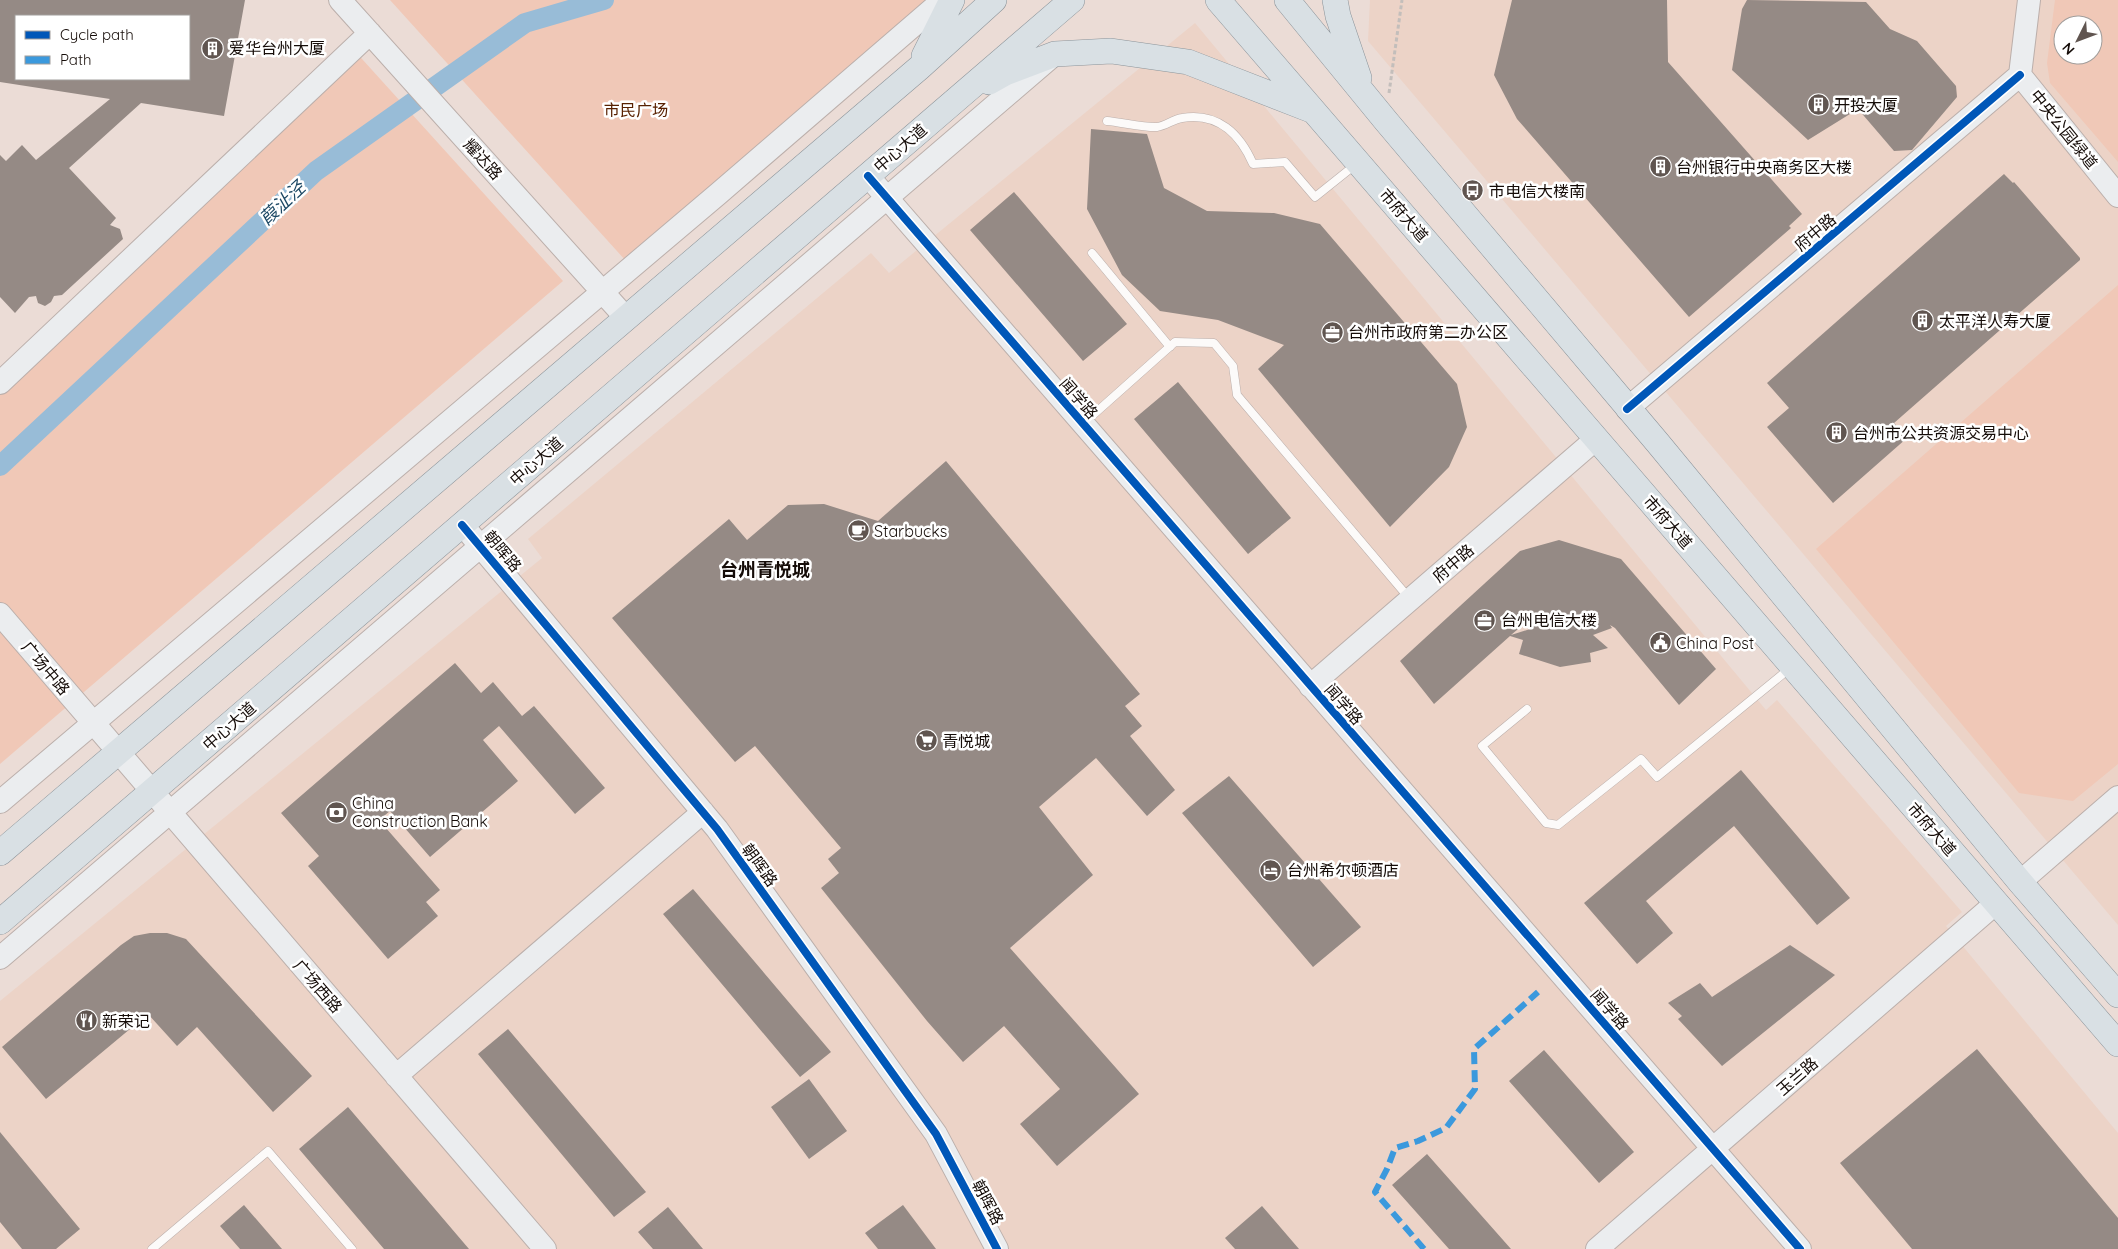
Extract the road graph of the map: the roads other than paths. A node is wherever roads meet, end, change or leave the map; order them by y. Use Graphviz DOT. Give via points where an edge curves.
graph roads {
  1 [pos="340,0"];
  2 [pos="943,0"];
  3 [pos="952,0"];
  4 [pos="994,0"];
  5 [pos="1072,0"];
  6 [pos="1218,0"];
  7 [pos="1287,0"];
  8 [pos="1334,0"];
  9 [pos="2029,0"];
  10 [pos="370,33"];
  11 [pos="1055,54"];
  12 [pos="919,68"];
  13 [pos="2020,75"];
  14 [pos="1364,93"];
  15 [pos="954,101"];
  16 [pos="1314,111"];
  17 [pos="1107,121"];
  18 [pos="1358,162"];
  19 [pos="868,176"];
  20 [pos="2118,196"];
  21 [pos="887,198"];
  22 [pos="1092,253"];
  23 [pos="602,292"];
  24 [pos="626,318"];
  25 [pos="1170,347"];
  26 [pos="0,383"];
  27 [pos="1627,409"];
  28 [pos="1083,424"];
  29 [pos="1596,439"];
  30 [pos="462,525"];
  31 [pos="481,546"];
  32 [pos="1410,600"];
  33 [pos="0,614"];
  34 [pos="1792,666"];
  35 [pos="1310,686"];
  36 [pos="1527,709"];
  37 [pos="92,722"];
  38 [pos="118,752"];
  39 [pos="152,792"];
  40 [pos="2118,797"];
  41 [pos="0,802"];
  42 [pos="703,812"];
  43 [pos="169,813"];
  44 [pos="0,853"];
  45 [pos="2020,882"];
  46 [pos="1996,903"];
  47 [pos="0,922"];
  48 [pos="0,958"];
  49 [pos="2118,995"];
  50 [pos="2118,1044"];
  51 [pos="396,1076"];
  52 [pos="1713,1148"];
  53 [pos="152,1249"];
  54 [pos="352,1249"];
  55 [pos="545,1249"];
  56 [pos="997,1249"];
  57 [pos="1597,1249"];
  58 [pos="1800,1249"];
  1 -- 10 [label="street, 耀达路"];
  2 -- 23 [label="street"];
  3 -- 12 [label="main road"];
  4 -- 12 [label="main road"];
  5 -- 15 [label="main road, 中心大道"];
  6 -- 16 [label="main road, 市府大道"];
  7 -- 14 [label="main road, 市府大道"];
  8 -- 14 [label="main road"];
  9 -- 13 [label="street, 中央公园绿道"];
  10 -- 23 [label="street, 耀达路"];
  10 -- 26 [label="street"];
  11 -- 15 [label="main road" via="1005,73"];
  11 -- 16 [label="main road" via="1111,51 1188,62"];
  11 -- 21 [label="street"];
  12 -- 24 [label="main road"];
  13 -- 20 [label="street, 中央公园绿道"];
  13 -- 27 [label="street, 府中路"];
  14 -- 27 [label="main road, 市府大道"];
  15 -- 19 [label="main road, 中心大道"];
  16 -- 18 [label="main road, 市府大道"];
  17 -- 18 [label="lane" via="1157,127 1182,118 1213,120 1232,131 1245,145 1253,164 1285,162 1315,197"];
  18 -- 29 [label="main road, 市府大道"];
  19 -- 21 [label="street, 闻学路"];
  19 -- 30 [label="main road, 中心大道"];
  21 -- 28 [label="street, 闻学路"];
  21 -- 31 [label="street"];
  22 -- 25 [label="lane"];
  23 -- 24 [label="street, 耀达路"];
  23 -- 37 [label="street"];
  24 -- 38 [label="main road"];
  25 -- 28 [label="lane"];
  25 -- 32 [label="lane" via="1176,342 1214,343 1233,366 1237,395"];
  27 -- 45 [label="main road, 市府大道"];
  28 -- 35 [label="street, 闻学路"];
  29 -- 32 [label="street, 府中路"];
  29 -- 34 [label="main road, 市府大道"];
  30 -- 31 [label="street, 朝晖路"];
  30 -- 39 [label="main road, 中心大道"];
  31 -- 42 [label="street, 朝晖路"];
  31 -- 43 [label="street"];
  32 -- 35 [label="street, 府中路"];
  33 -- 37 [label="street, 广场中路"];
  34 -- 36 [label="lane" via="1657,777 1640,759 1558,826 1546,823 1482,746"];
  34 -- 46 [label="main road, 市府大道"];
  35 -- 52 [label="street, 闻学路"];
  37 -- 38 [label="street, 广场西路"];
  37 -- 41 [label="street"];
  38 -- 39 [label="street, 广场西路"];
  38 -- 44 [label="main road"];
  39 -- 43 [label="street, 广场西路"];
  39 -- 47 [label="main road, 中心大道"];
  40 -- 45 [label="street"];
  42 -- 51 [label="street"];
  42 -- 56 [label="street, 朝晖路" via="936,1134"];
  43 -- 48 [label="street"];
  43 -- 51 [label="street, 广场西路"];
  45 -- 49 [label="main road, 市府大道"];
  46 -- 50 [label="main road, 市府大道"];
  46 -- 52 [label="street, 玉兰路"];
  51 -- 55 [label="street, 广场西路"];
  52 -- 57 [label="street, 玉兰路"];
  52 -- 58 [label="street, 闻学路"];
  53 -- 54 [label="lane" via="268,1151"];
}
